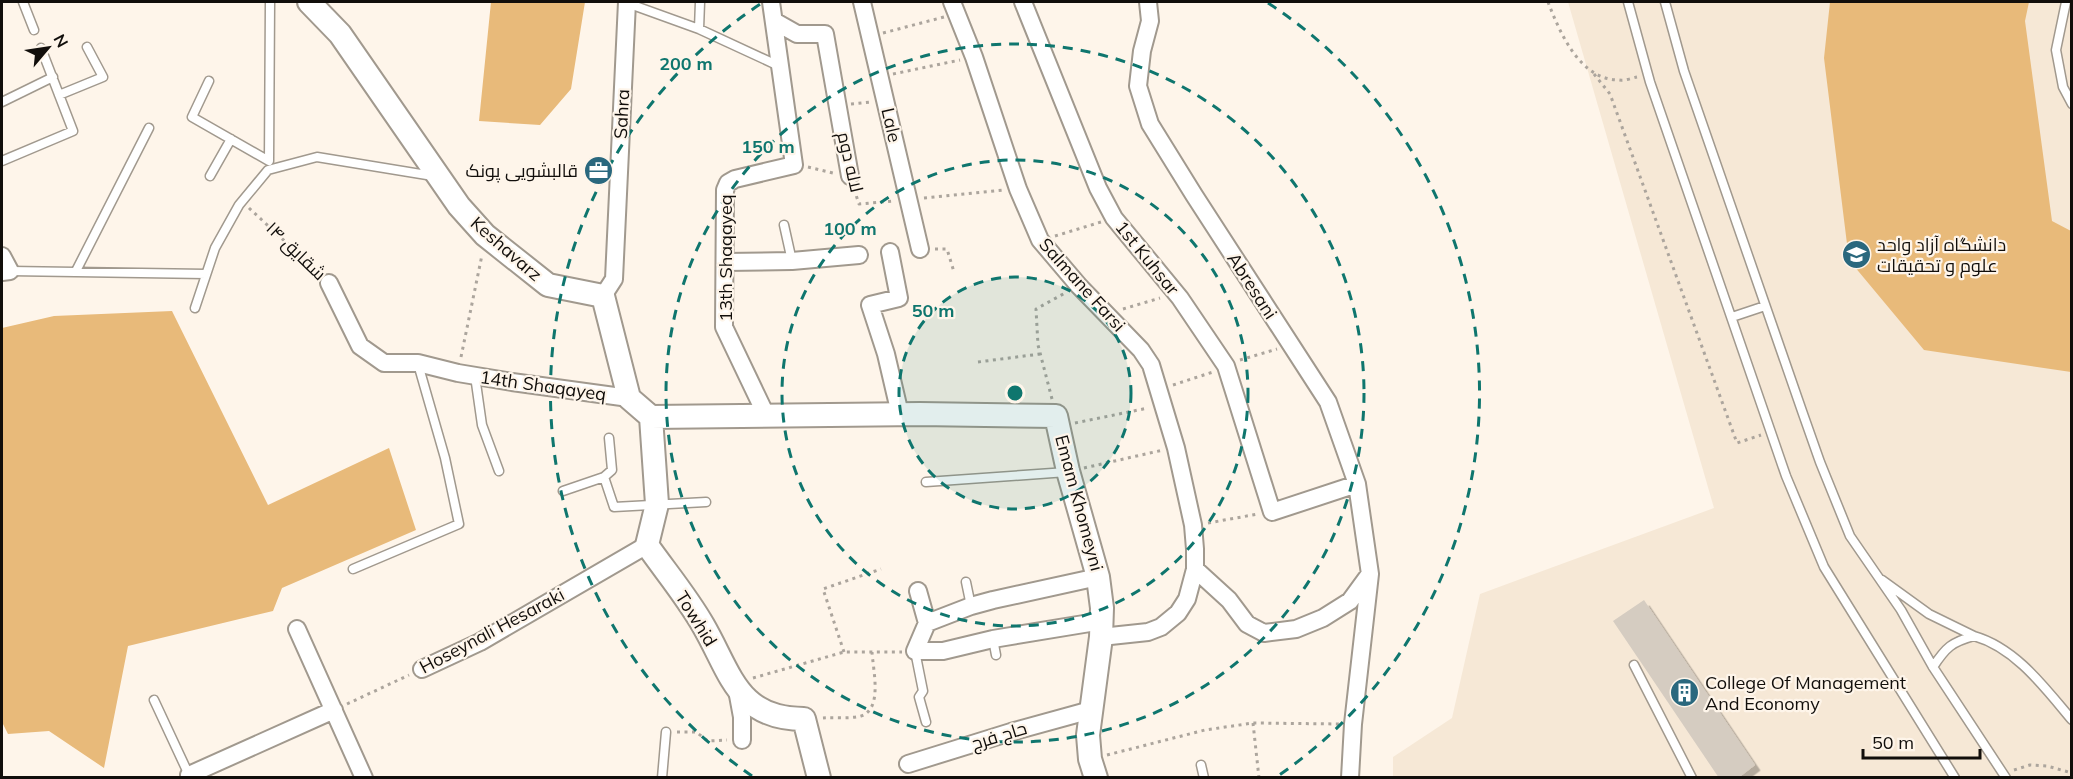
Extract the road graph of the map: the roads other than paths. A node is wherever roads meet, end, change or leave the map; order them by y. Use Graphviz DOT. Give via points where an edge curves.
graph roads {
  1 [pos="23,2"];
  2 [pos="270,2"];
  3 [pos="309,2"];
  4 [pos="627,2"];
  5 [pos="700,2"];
  6 [pos="771,2"];
  7 [pos="862,2"];
  8 [pos="1023,2"];
  9 [pos="1148,2"];
  10 [pos="1628,2"];
  11 [pos="1665,2"];
  12 [pos="2066,2"];
  13 [pos="955,7"];
  14 [pos="774,21"];
  15 [pos="699,29"];
  16 [pos="34,30"];
  17 [pos="87,47"];
  18 [pos="41,48"];
  19 [pos="780,67"];
  20 [pos="52,77"];
  21 [pos="209,81"];
  22 [pos="59,95"];
  23 [pos="2,102"];
  24 [pos="2072,104"];
  25 [pos="149,128"];
  26 [pos="231,140"];
  27 [pos="2,161"];
  28 [pos="210,176"];
  29 [pos="850,176"];
  30 [pos="440,177"];
  31 [pos="784,225"];
  32 [pos="920,249"];
  33 [pos="890,252"];
  34 [pos="859,255"];
  35 [pos="2,256"];
  36 [pos="792,261"];
  37 [pos="725,262"];
  38 [pos="75,271"];
  39 [pos="6,272"];
  40 [pos="206,274"];
  41 [pos="328,283"];
  42 [pos="603,296"];
  43 [pos="1766,306"];
  44 [pos="195,308"];
  45 [pos="1732,317"];
  46 [pos="418,363"];
  47 [pos="475,376"];
  48 [pos="629,398"];
  49 [pos="900,414"];
  50 [pos="766,415"];
  51 [pos="651,417"];
  52 [pos="609,438"];
  53 [pos="499,471"];
  54 [pos="1068,471"];
  55 [pos="604,477"];
  56 [pos="926,482"];
  57 [pos="1357,484"];
  58 [pos="563,490"];
  59 [pos="706,502"];
  60 [pos="657,504"];
  61 [pos="647,545"];
  62 [pos="1195,568"];
  63 [pos="353,569"];
  64 [pos="1370,574"];
  65 [pos="1877,576"];
  66 [pos="1098,577"];
  67 [pos="966,582"];
  68 [pos="918,591"];
  69 [pos="971,606"];
  70 [pos="927,623"];
  71 [pos="297,629"];
  72 [pos="1101,629"];
  73 [pos="1974,636"];
  74 [pos="915,651"];
  75 [pos="1634,665"];
  76 [pos="1933,667"];
  77 [pos="422,669"];
  78 [pos="735,687"];
  79 [pos="154,700"];
  80 [pos="334,710"];
  81 [pos="1091,710"];
  82 [pos="2072,720"];
  83 [pos="926,722"];
  84 [pos="666,732"];
  85 [pos="742,740"];
  86 [pos="908,764"];
  87 [pos="1201,765"];
  88 [pos="1093,768"];
  89 [pos="2005,775"];
  90 [pos="189,776"];
  91 [pos="364,777"];
  92 [pos="662,777"];
  93 [pos="819,777"];
  94 [pos="1204,777"];
  95 [pos="1350,777"];
  96 [pos="1692,777"];
  97 [pos="1954,777"];
  1 -- 16 [label="lane"];
  2 -- 26 [label="lane" via="268,161"];
  3 -- 30 [label="street, Keshavarz" via="340,34"];
  4 -- 15 [label="lane"];
  4 -- 42 [label="street, Sahra" via="614,279"];
  5 -- 15 [label="lane"];
  6 -- 14 [label="street"];
  7 -- 32 [label="street, Lale"];
  8 -- 57 [label="street, 1st Kuhsar" via="1098,188 1114,218 1176,293 1226,366 1272,512"];
  9 -- 57 [label="street, Abresani" via="1150,21 1138,86 1150,124 1328,402"];
  10 -- 45 [label="lane" via="1648,75"];
  11 -- 43 [label="lane" via="1684,71"];
  12 -- 24 [label="lane" via="2056,50 2063,87"];
  13 -- 62 [label="street, Salmane Farsi" via="1018,189 1040,240 1151,365 1176,447 1193,525"];
  14 -- 19 [label="street"];
  14 -- 29 [label="street, لاله دوم" via="797,34 825,34"];
  15 -- 19 [label="lane"];
  17 -- 22 [label="lane" via="103,76"];
  18 -- 20 [label="lane"];
  19 -- 37 [label="street, 13th Shaqayeq" via="794,165 728,183"];
  20 -- 22 [label="lane"];
  20 -- 23 [label="lane"];
  21 -- 26 [label="lane" via="192,117"];
  22 -- 27 [label="lane" via="73,131"];
  25 -- 38 [label="lane"];
  26 -- 28 [label="lane"];
  30 -- 40 [label="lane" via="317,157 268,170 242,202 215,248"];
  30 -- 42 [label="street, Keshavarz" via="459,206 486,235 548,285"];
  31 -- 36 [label="lane"];
  33 -- 49 [label="street" via="899,298 870,305"];
  34 -- 36 [label="street"];
  35 -- 39 [label="street"];
  36 -- 37 [label="street"];
  37 -- 50 [label="street, 13th Shaqayeq" via="724,327"];
  38 -- 39 [label="lane"];
  38 -- 40 [label="lane"];
  40 -- 44 [label="lane"];
  41 -- 46 [label="street, 14th Shaqayeq" via="360,346 384,363"];
  42 -- 48 [label="street"];
  43 -- 45 [label="lane"];
  43 -- 65 [label="lane" via="1850,536"];
  45 -- 97 [label="lane" via="1786,476 1824,567"];
  46 -- 47 [label="street, 14th Shaqayeq"];
  46 -- 63 [label="lane" via="459,524"];
  47 -- 48 [label="street, 14th Shaqayeq"];
  47 -- 53 [label="lane" via="482,425"];
  48 -- 51 [label="street"];
  49 -- 50 [label="street, Emam Khomeyni"];
  49 -- 54 [label="street, Emam Khomeyni" via="1057,421"];
  50 -- 51 [label="street, Emam Khomeyni"];
  51 -- 60 [label="street"];
  52 -- 55 [label="lane" via="612,470"];
  54 -- 56 [label="lane"];
  54 -- 66 [label="street, Emam Khomeyni"];
  55 -- 58 [label="lane"];
  55 -- 60 [label="lane" via="614,507"];
  57 -- 64 [label="street, Abresani"];
  59 -- 60 [label="lane"];
  60 -- 61 [label="street"];
  61 -- 77 [label="street, Hoseynali Hesaraki" via="480,642"];
  61 -- 78 [label="street, Towhid" via="703,624"];
  62 -- 64 [label="street" via="1229,600 1247,624 1264,633 1296,629 1323,618 1350,601"];
  62 -- 72 [label="street, Salmane Farsi" via="1187,599 1161,627 1148,632"];
  64 -- 95 [label="street, Abresani"];
  65 -- 73 [label="lane" via="1929,614"];
  65 -- 76 [label="lane"];
  66 -- 69 [label="street"];
  66 -- 72 [label="street, Emam Khomeyni"];
  67 -- 69 [label="lane"];
  68 -- 70 [label="street"];
  69 -- 70 [label="street"];
  70 -- 74 [label="street"];
  71 -- 80 [label="street"];
  72 -- 74 [label="street, Salmane Farsi" via="995,647"];
  72 -- 81 [label="street, Emam Khomeyni"];
  73 -- 76 [label="lane" via="1944,650"];
  73 -- 82 [label="lane" via="1990,641 2035,676"];
  74 -- 83 [label="lane" via="923,691 919,697"];
  75 -- 96 [label="lane"];
  76 -- 89 [label="lane"];
  78 -- 85 [label="street" via="742,717"];
  78 -- 93 [label="street, Towhid" via="768,714 804,719"];
  79 -- 90 [label="lane"];
  80 -- 90 [label="street"];
  80 -- 91 [label="street"];
  81 -- 86 [label="street, حاج فرج"];
  81 -- 88 [label="street, Emam Khomeyni" via="1088,735"];
  84 -- 92 [label="lane"];
  87 -- 94 [label="lane"];
}
